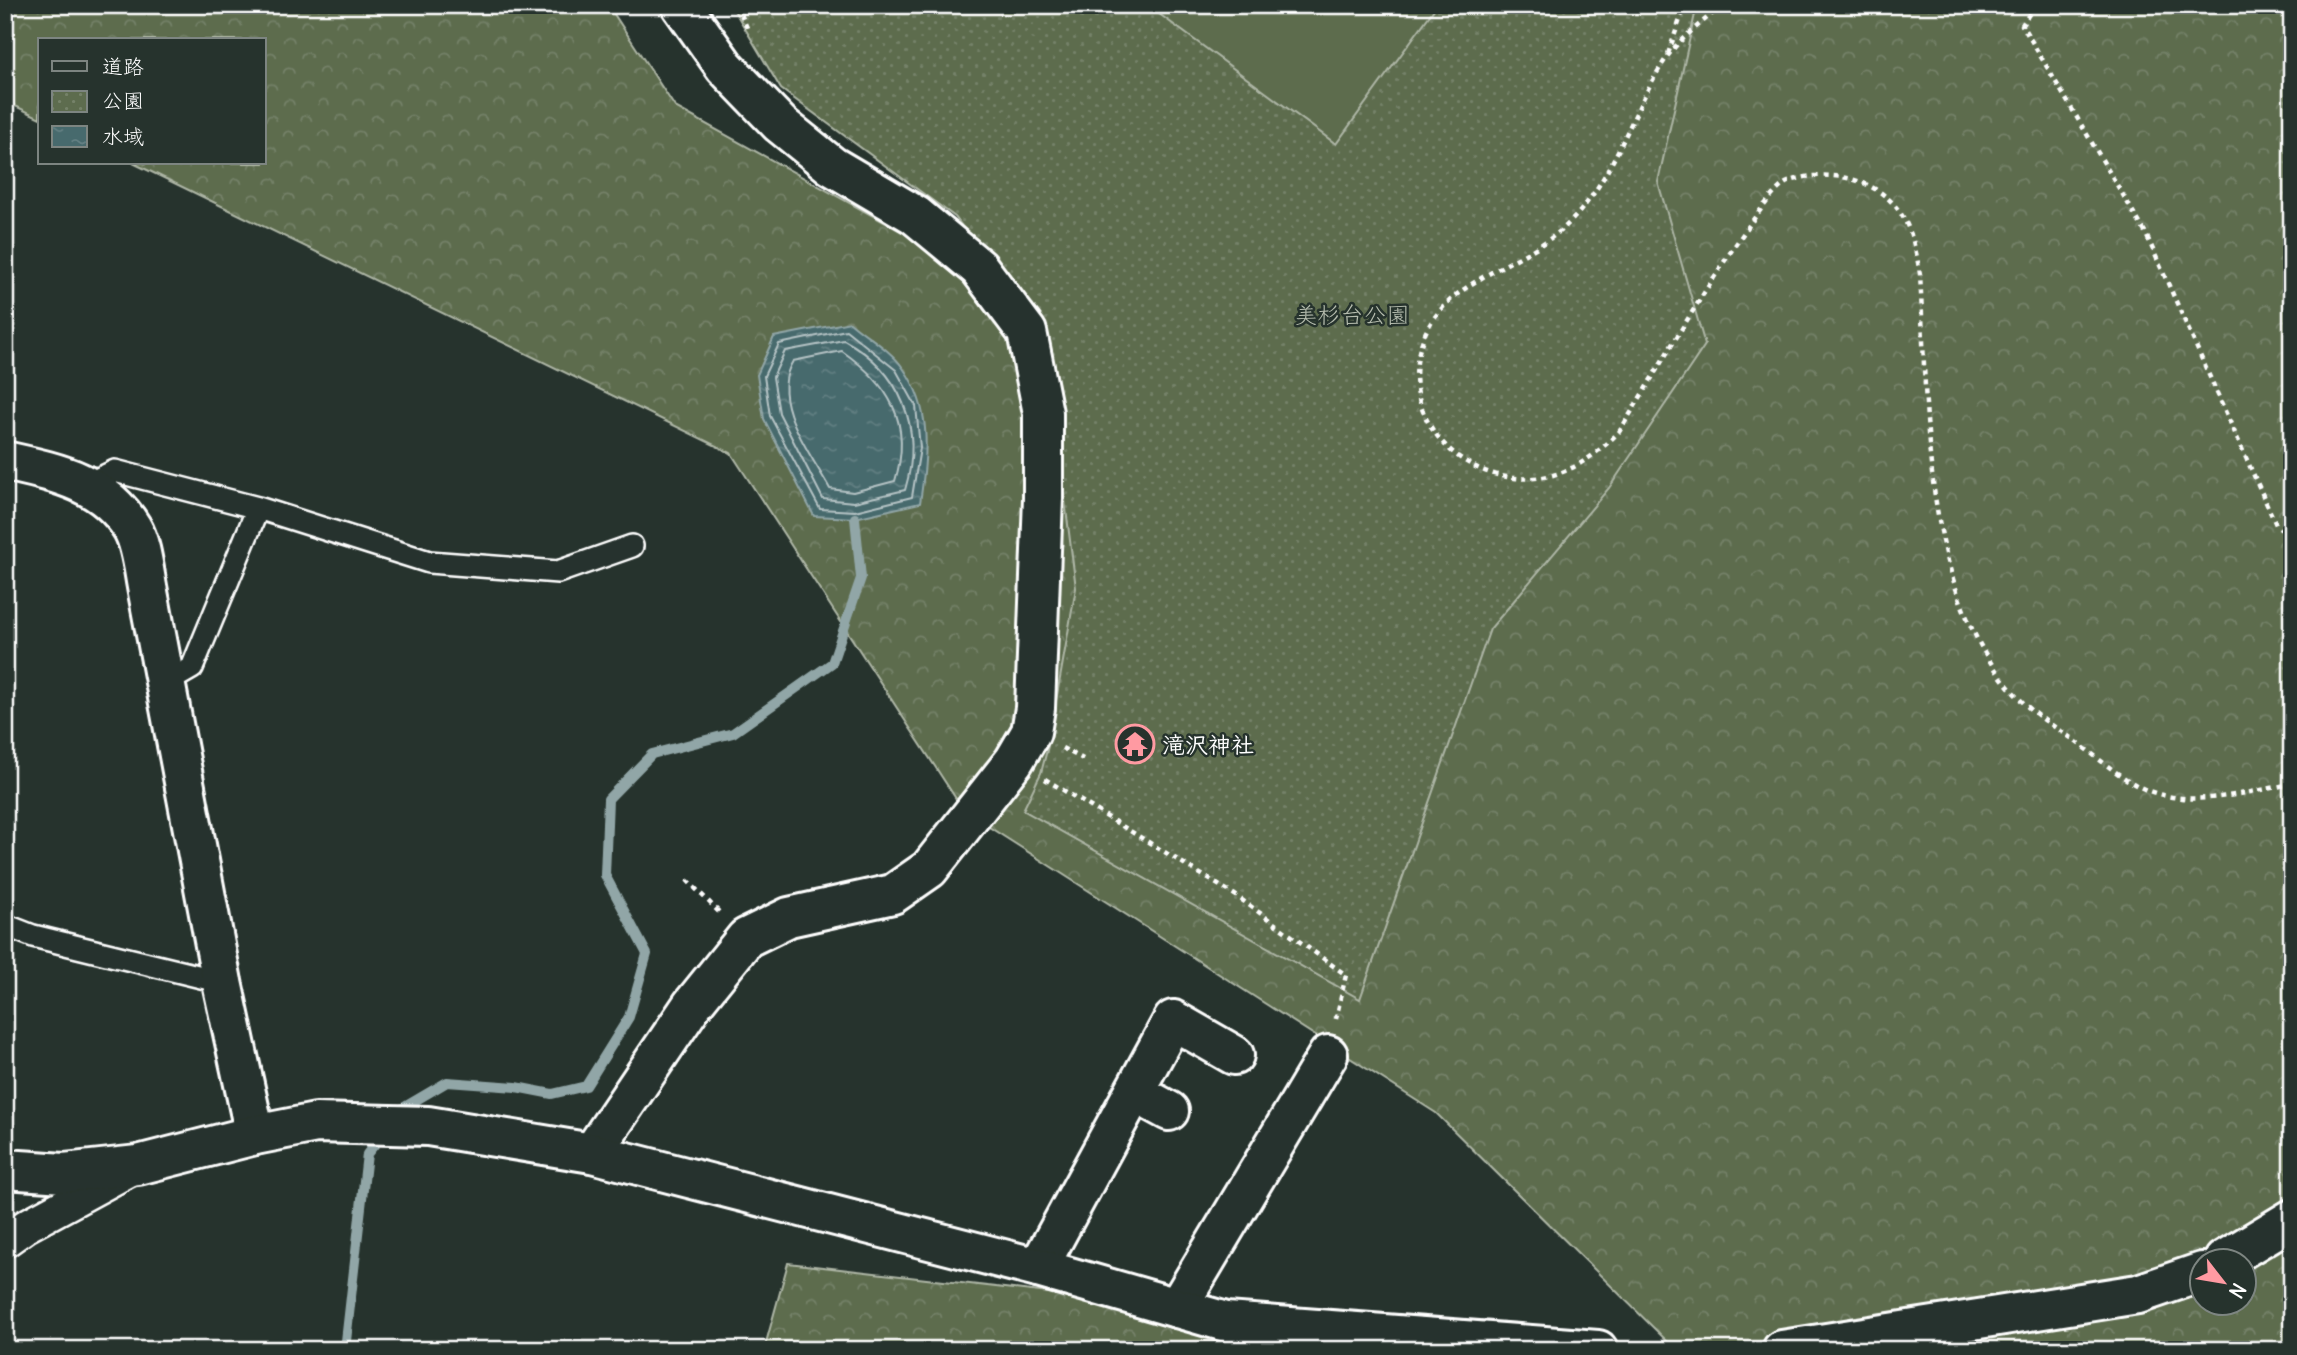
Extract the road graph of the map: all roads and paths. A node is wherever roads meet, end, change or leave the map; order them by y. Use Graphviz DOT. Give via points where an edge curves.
graph roads {
  1 [pos="681,5"];
  2 [pos="1685,5"];
  3 [pos="1723,5"];
  4 [pos="2035,5"];
  5 [pos="1667,56"];
  6 [pos="5,461"];
  7 [pos="89,485"];
  8 [pos="258,508"];
  9 [pos="2292,536"];
  10 [pos="632,546"];
  11 [pos="166,683"];
  12 [pos="1055,784"];
  13 [pos="2292,784"];
  14 [pos="687,880"];
  15 [pos="5,925"];
  16 [pos="746,938"];
  17 [pos="222,982"];
  18 [pos="1234,1055"];
  19 [pos="1328,1055"];
  20 [pos="1134,1092"];
  21 [pos="1169,1111"];
  22 [pos="255,1135"];
  23 [pos="592,1153"];
  24 [pos="138,1165"];
  25 [pos="5,1169"];
  26 [pos="2292,1219"];
  27 [pos="5,1241"];
  28 [pos="2248,1246"];
  29 [pos="1038,1268"];
  30 [pos="2188,1277"];
  31 [pos="1177,1308"];
  32 [pos="1598,1350"];
  33 [pos="1782,1350"];
  1 -- 16 [label="street" via="725,67 780,124 832,166 915,215 979,268 1027,332 1043,413 1044,498 1031,732 1014,761 929,869 893,894 789,917"];
  2 -- 5 [label="path"];
  3 -- 5 [label="path"];
  4 -- 9 [label="path" via="2022,25 2145,232 2277,527"];
  5 -- 13 [label="path" via="1592,199 1552,240 1463,291 1441,309 1426,331 1413,383 1432,430 1450,449 1490,474 1533,478 1575,466 1619,432 1743,231 1785,183 1827,175 1882,191 1899,210 1915,243 1934,500 1946,555 1977,637 1997,670 2028,707 2136,785 2165,796 2197,800"];
  6 -- 7 [label="street"];
  7 -- 8 [label="lane" via="115,471"];
  7 -- 11 [label="street" via="133,530"];
  8 -- 10 [label="lane" via="429,562 558,572"];
  8 -- 11 [label="lane" via="192,668"];
  11 -- 17 [label="street"];
  12 -- 19 [label="path" via="1235,895 1346,975"];
  14 -- 16 [label="path"];
  15 -- 17 [label="lane" via="33,936"];
  16 -- 23 [label="street" via="692,1005"];
  17 -- 22 [label="street"];
  18 -- 20 [label="street" via="1173,1020"];
  19 -- 31 [label="street"];
  20 -- 21 [label="street"];
  20 -- 29 [label="street"];
  22 -- 23 [label="street" via="316,1123 416,1126"];
  22 -- 24 [label="street"];
  23 -- 29 [label="street"];
  24 -- 25 [label="street" via="64,1173"];
  24 -- 27 [label="street"];
  26 -- 28 [label="street"];
  29 -- 31 [label="street"];
  30 -- 33 [label="street" via="2138,1294"];
  31 -- 32 [label="street" via="1226,1322"];
}
